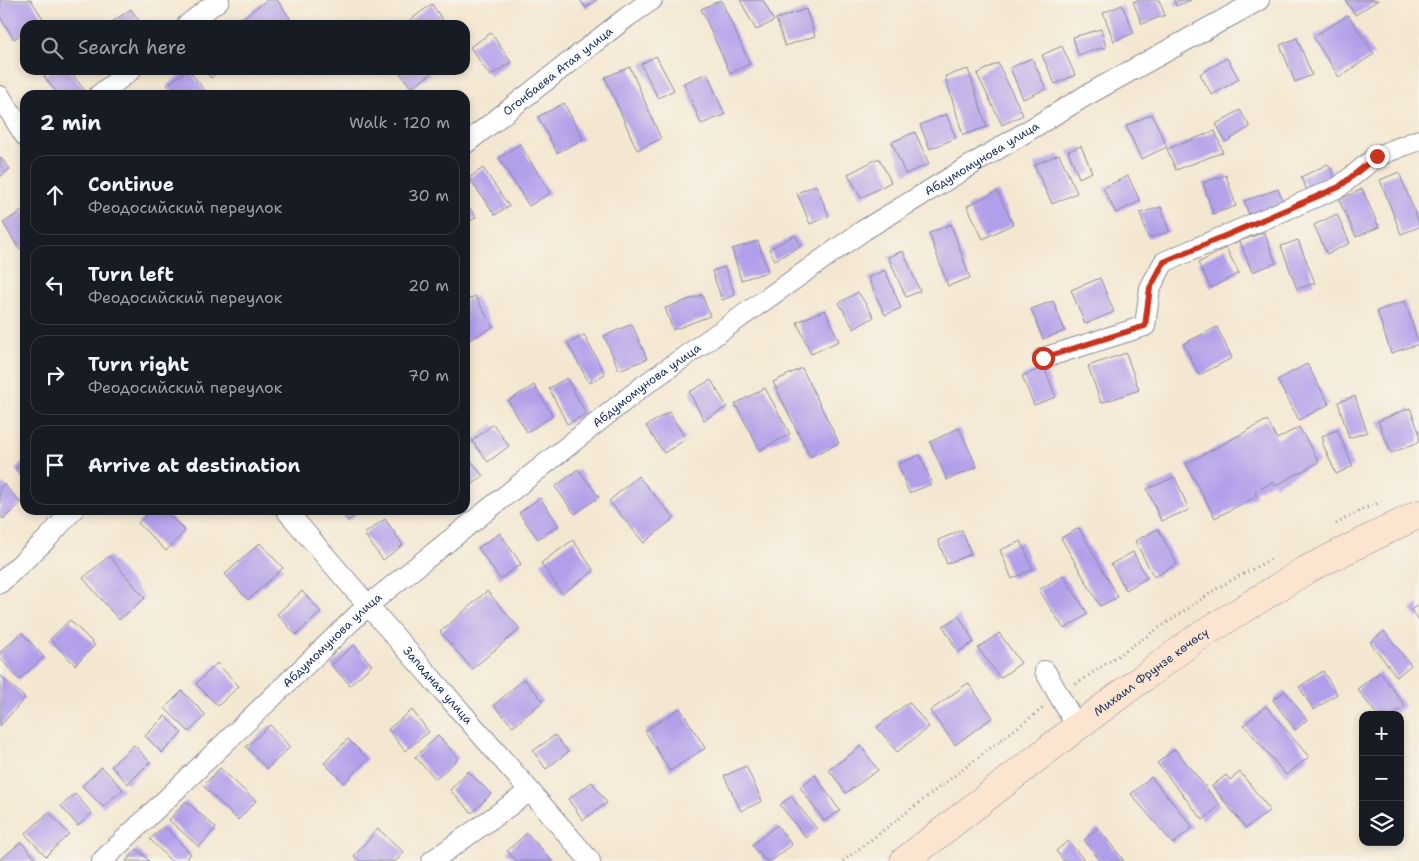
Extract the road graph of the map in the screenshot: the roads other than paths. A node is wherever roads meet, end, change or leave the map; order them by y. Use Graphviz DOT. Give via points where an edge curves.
graph roads {
  1 [pos="219,0"];
  2 [pos="652,0"];
  3 [pos="1259,0"];
  4 [pos="194,20"];
  5 [pos="124,75"];
  6 [pos="105,90"];
  7 [pos="0,96"];
  8 [pos="20,128"];
  9 [pos="470,140"];
  10 [pos="1419,140"];
  11 [pos="1043,358"];
  12 [pos="1419,514"];
  13 [pos="69,515"];
  14 [pos="290,515"];
  15 [pos="0,583"];
  16 [pos="367,606"];
  17 [pos="1045,671"];
  18 [pos="1077,727"];
  19 [pos="530,791"];
  20 [pos="102,861"];
  21 [pos="432,861"];
  22 [pos="590,861"];
  23 [pos="904,861"];
  1 -- 4 [label="street"];
  2 -- 9 [label="street, Огонбаева Атая улица"];
  3 -- 16 [label="street, Абдумомунова улица" via="1087,95 864,230 643,386"];
  5 -- 6 [label="street"];
  7 -- 8 [label="street"];
  10 -- 11 [label="street" via="1377,156 1339,187 1164,262 1150,288 1145,326"];
  12 -- 18 [label="main road, Михаил Фрунзе көчөсү" via="1306,570 1194,639"];
  13 -- 15 [label="street"];
  14 -- 16 [label="street, Западная улица"];
  16 -- 19 [label="street, Западная улица"];
  16 -- 20 [label="street, Абдумомунова улица"];
  17 -- 18 [label="street"];
  18 -- 23 [label="main road, Михаил Фрунзе көчөсү"];
  19 -- 21 [label="street"];
  19 -- 22 [label="street, Западная улица"];
}
